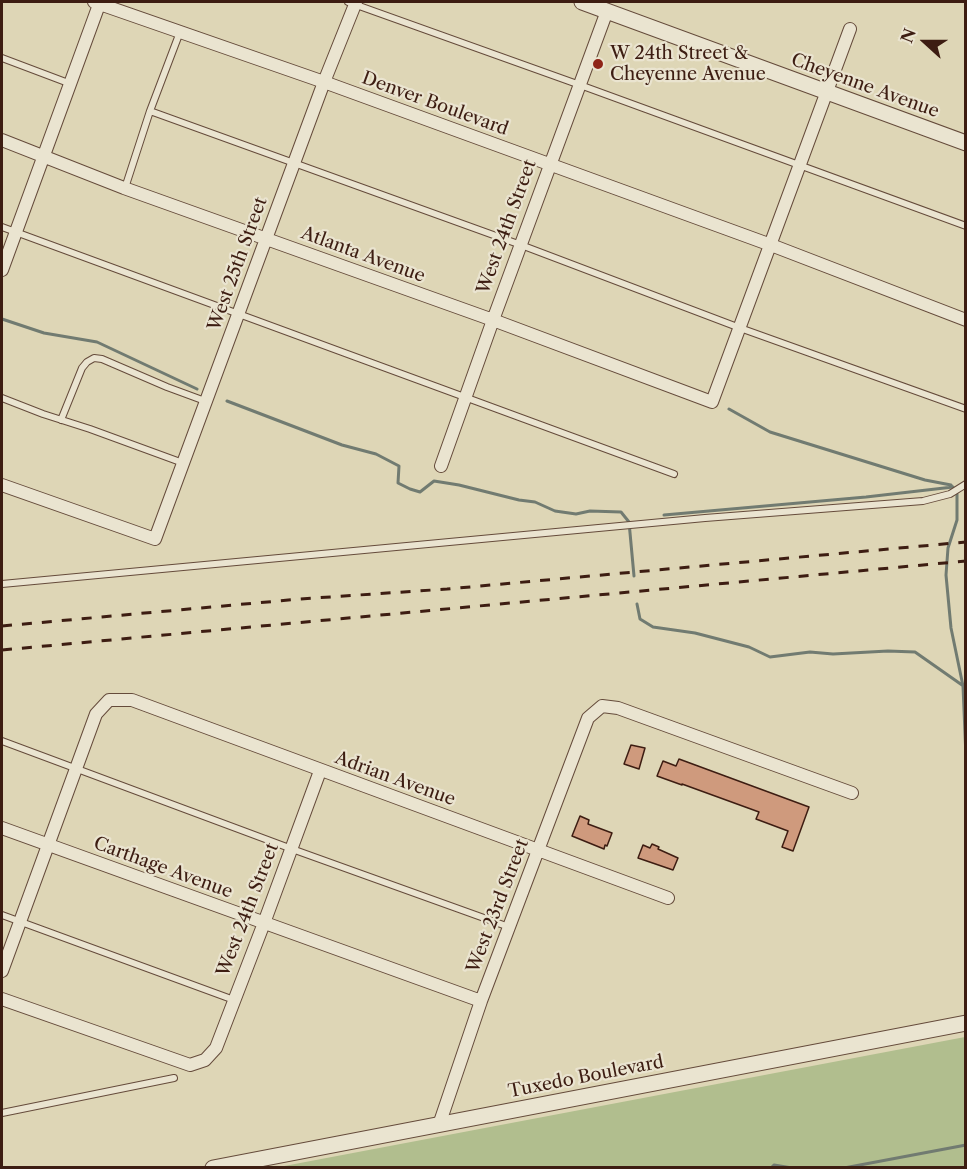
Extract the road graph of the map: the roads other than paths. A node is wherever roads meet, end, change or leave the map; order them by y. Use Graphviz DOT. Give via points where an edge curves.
graph roads {
  1 [pos="98,2"];
  2 [pos="353,2"];
  3 [pos="582,2"];
  4 [pos="608,6"];
  5 [pos="850,29"];
  6 [pos="180,32"];
  7 [pos="2,58"];
  8 [pos="324,82"];
  9 [pos="70,84"];
  10 [pos="580,85"];
  11 [pos="826,93"];
  12 [pos="150,111"];
  13 [pos="2,140"];
  14 [pos="966,143"];
  15 [pos="43,156"];
  16 [pos="294,163"];
  17 [pos="550,165"];
  18 [pos="799,166"];
  19 [pos="124,188"];
  20 [pos="966,226"];
  21 [pos="2,227"];
  22 [pos="15,232"];
  23 [pos="266,239"];
  24 [pos="521,245"];
  25 [pos="771,245"];
  26 [pos="2,270"];
  27 [pos="239,314"];
  28 [pos="493,320"];
  29 [pos="966,320"];
  30 [pos="740,328"];
  31 [pos="465,397"];
  32 [pos="2,398"];
  33 [pos="207,402"];
  34 [pos="966,409"];
  35 [pos="61,420"];
  36 [pos="184,463"];
  37 [pos="441,466"];
  38 [pos="674,474"];
  39 [pos="966,484"];
  40 [pos="2,485"];
  41 [pos="2,584"];
  42 [pos="2,741"];
  43 [pos="75,768"];
  44 [pos="320,771"];
  45 [pos="852,793"];
  46 [pos="2,828"];
  47 [pos="47,845"];
  48 [pos="292,849"];
  49 [pos="539,850"];
  50 [pos="668,898"];
  51 [pos="2,915"];
  52 [pos="19,922"];
  53 [pos="264,923"];
  54 [pos="509,927"];
  55 [pos="2,970"];
  56 [pos="2,999"];
  57 [pos="235,1000"];
  58 [pos="481,1001"];
  59 [pos="966,1023"];
  60 [pos="174,1078"];
  61 [pos="2,1113"];
  62 [pos="439,1125"];
  63 [pos="213,1167"];
  1 -- 6 [label="street, Denver Boulevard"];
  1 -- 9 [label="street"];
  2 -- 8 [label="street, West 25th Street"];
  2 -- 10 [label="lane"];
  3 -- 4 [label="street, Cheyenne Avenue"];
  4 -- 10 [label="street, West 24th Street"];
  4 -- 11 [label="street, Cheyenne Avenue"];
  5 -- 11 [label="street"];
  6 -- 8 [label="street, Denver Boulevard"];
  6 -- 12 [label="lane"];
  7 -- 9 [label="lane"];
  8 -- 16 [label="street, West 25th Street"];
  8 -- 17 [label="street, Denver Boulevard"];
  9 -- 15 [label="street"];
  10 -- 17 [label="street, West 24th Street"];
  10 -- 18 [label="lane"];
  11 -- 14 [label="street, Cheyenne Avenue"];
  11 -- 18 [label="street"];
  12 -- 16 [label="lane"];
  12 -- 19 [label="lane"];
  13 -- 15 [label="street, Atlanta Avenue"];
  15 -- 19 [label="street, Atlanta Avenue"];
  15 -- 22 [label="street"];
  16 -- 23 [label="street, West 25th Street"];
  16 -- 24 [label="lane"];
  17 -- 24 [label="street, West 24th Street"];
  17 -- 25 [label="street, Denver Boulevard"];
  18 -- 20 [label="lane"];
  18 -- 25 [label="street"];
  19 -- 23 [label="street, Atlanta Avenue"];
  21 -- 22 [label="lane"];
  22 -- 26 [label="street"];
  22 -- 27 [label="lane"];
  23 -- 27 [label="street, West 25th Street"];
  23 -- 28 [label="street, Atlanta Avenue"];
  24 -- 28 [label="street, West 24th Street"];
  24 -- 30 [label="lane"];
  25 -- 29 [label="street, Denver Boulevard"];
  25 -- 30 [label="street"];
  27 -- 31 [label="lane"];
  27 -- 33 [label="street, West 25th Street"];
  28 -- 30 [label="street, Atlanta Avenue" via="712,402"];
  28 -- 31 [label="street, West 24th Street"];
  30 -- 34 [label="lane"];
  31 -- 37 [label="street, West 24th Street"];
  31 -- 38 [label="lane"];
  32 -- 35 [label="lane"];
  33 -- 35 [label="lane" via="94,358 82,368"];
  33 -- 36 [label="street, West 25th Street"];
  35 -- 36 [label="lane"];
  36 -- 40 [label="street, West 25th Street" via="155,539"];
  39 -- 41 [label="lane" via="950,494 923,501"];
  42 -- 43 [label="lane"];
  43 -- 44 [label="street, Adrian Avenue" via="96,714 109,700 132,700"];
  43 -- 47 [label="street"];
  43 -- 48 [label="lane"];
  44 -- 48 [label="street, West 24th Street"];
  44 -- 49 [label="street, Adrian Avenue"];
  45 -- 49 [label="street, West 23rd Street" via="618,708 602,706 588,718"];
  46 -- 47 [label="street, Carthage Avenue"];
  47 -- 52 [label="street"];
  47 -- 53 [label="street, Carthage Avenue"];
  48 -- 53 [label="street, West 24th Street"];
  48 -- 54 [label="lane"];
  49 -- 50 [label="street, Adrian Avenue"];
  49 -- 54 [label="street, West 23rd Street"];
  51 -- 52 [label="lane"];
  52 -- 55 [label="street"];
  52 -- 57 [label="lane"];
  53 -- 57 [label="street, West 24th Street"];
  53 -- 58 [label="street, Carthage Avenue"];
  54 -- 58 [label="street, West 23rd Street"];
  56 -- 57 [label="street, West 24th Street" via="190,1065 205,1060 216,1048"];
  58 -- 62 [label="street, West 23rd Street"];
  59 -- 62 [label="street, Tuxedo Boulevard"];
  60 -- 61 [label="lane"];
  62 -- 63 [label="street, Tuxedo Boulevard"];
}
